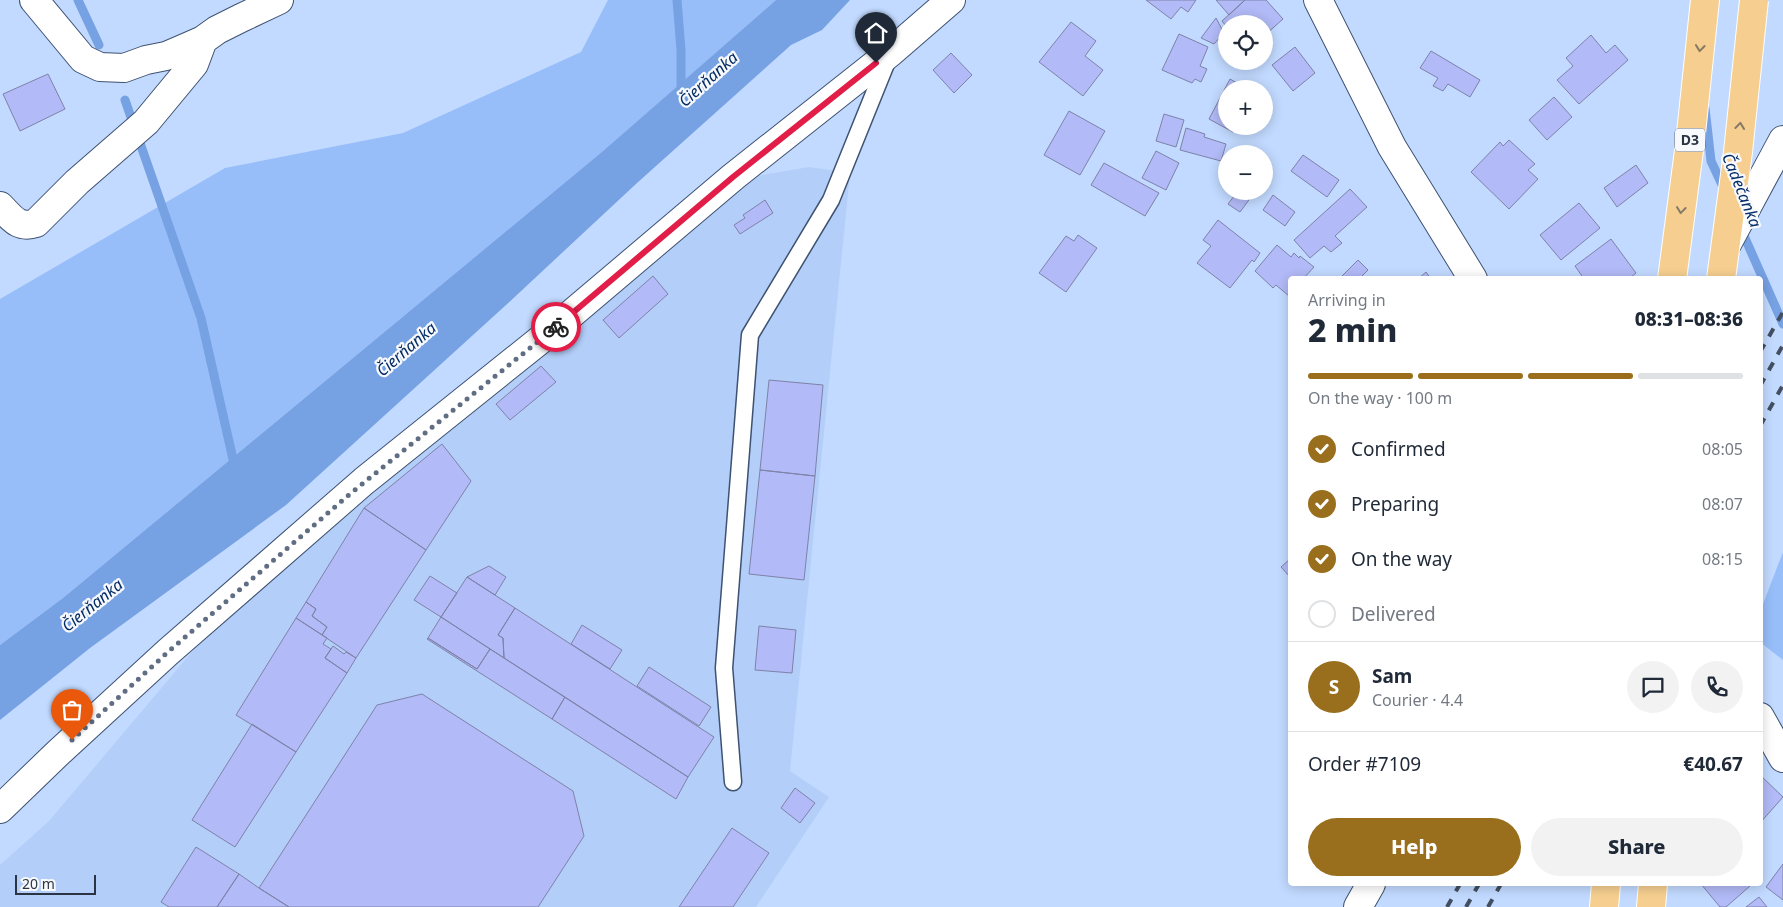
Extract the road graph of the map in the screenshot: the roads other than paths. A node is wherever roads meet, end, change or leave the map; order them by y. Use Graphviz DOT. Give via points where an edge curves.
graph roads {
  1 [pos="34,0"];
  2 [pos="279,0"];
  3 [pos="951,0"];
  4 [pos="1318,0"];
  5 [pos="1705,0"];
  6 [pos="1754,0"];
  7 [pos="203,40"];
  8 [pos="891,52"];
  9 [pos="1783,140"];
  10 [pos="0,206"];
  11 [pos="1716,272"];
  12 [pos="1471,276"];
  13 [pos="1672,276"];
  14 [pos="1763,722"];
  15 [pos="1783,758"];
  16 [pos="733,782"];
  17 [pos="0,810"];
  18 [pos="1370,886"];
  19 [pos="1606,886"];
  20 [pos="1653,886"];
  21 [pos="1358,907"];
  22 [pos="1604,907"];
  23 [pos="1651,907"];
  1 -- 7 [label="street" via="84,59 100,67 124,68 166,56"];
  2 -- 7 [label="street"];
  3 -- 8 [label="street"];
  4 -- 12 [label="street" via="1392,147"];
  5 -- 13 [label="highway, D3, one-way"];
  11 -- 6 [label="highway, one-way, bridge" via="1738,152"];
  7 -- 10 [label="street" via="194,64 146,122 36,222 27,226 18,223"];
  8 -- 16 [label="lane" via="831,200 750,335 724,668"];
  8 -- 17 [label="street" via="733,177 550,332 342,500 168,652"];
  9 -- 11 [label="street, bridge"];
  14 -- 15 [label="street"];
  18 -- 21 [label="street"];
  19 -- 22 [label="highway"];
  20 -- 23 [label="highway"];
}
